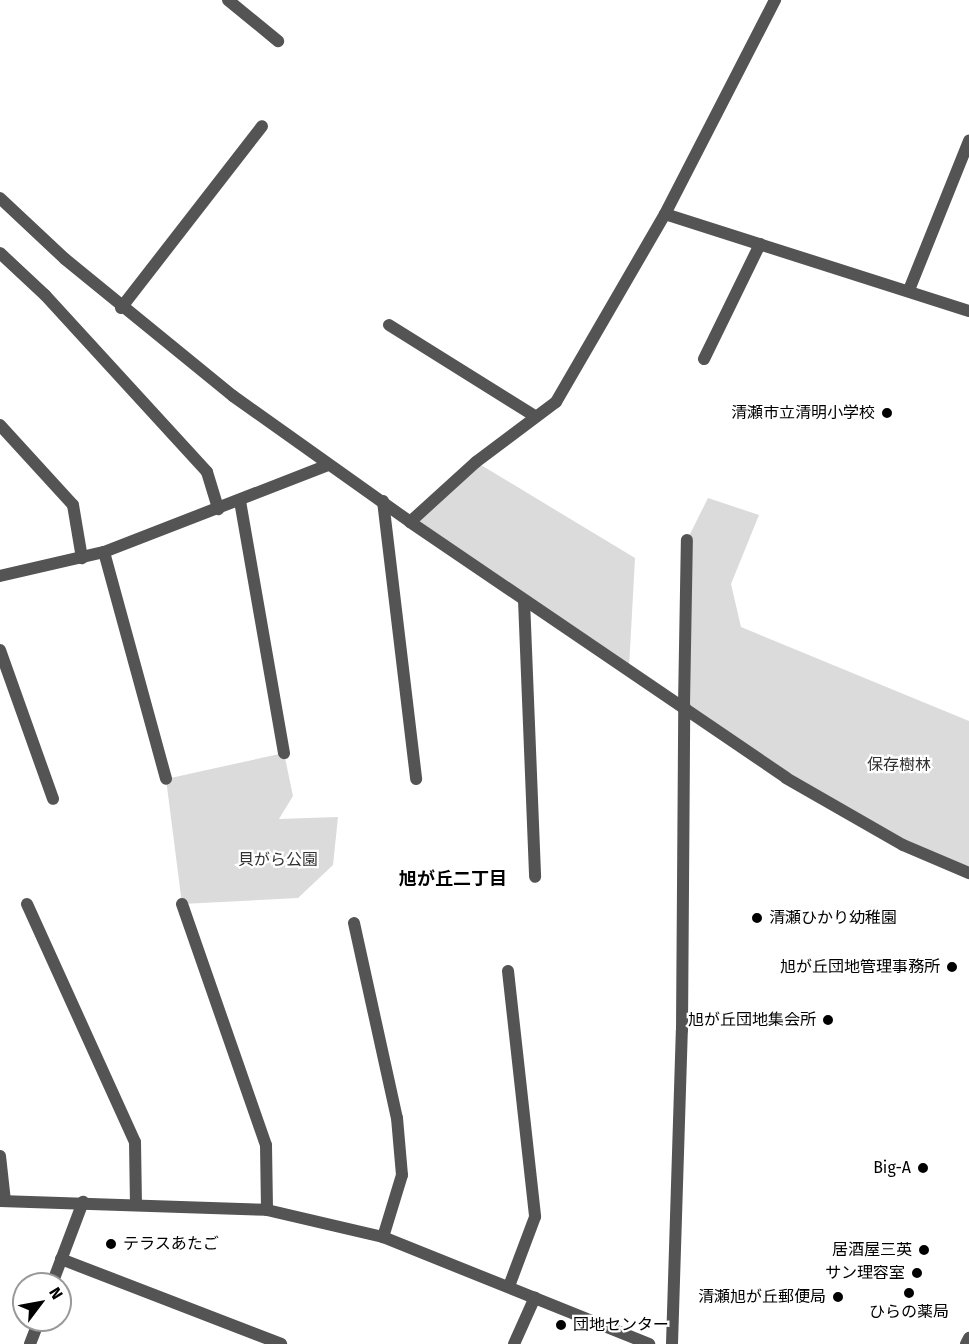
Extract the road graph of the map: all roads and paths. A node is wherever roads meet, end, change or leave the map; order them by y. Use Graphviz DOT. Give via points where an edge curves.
graph roads {
  1 [pos="228,0"];
  2 [pos="775,0"];
  3 [pos="278,41"];
  4 [pos="262,126"];
  5 [pos="969,141"];
  6 [pos="964,167"];
  7 [pos="0,198"];
  8 [pos="665,214"];
  9 [pos="760,244"];
  10 [pos="0,253"];
  11 [pos="909,291"];
  12 [pos="121,308"];
  13 [pos="969,311"];
  14 [pos="389,325"];
  15 [pos="704,359"];
  16 [pos="536,417"];
  17 [pos="0,425"];
  18 [pos="328,465"];
  19 [pos="240,501"];
  20 [pos="382,501"];
  21 [pos="218,509"];
  22 [pos="411,522"];
  23 [pos="687,540"];
  24 [pos="104,552"];
  25 [pos="82,558"];
  26 [pos="0,576"];
  27 [pos="524,600"];
  28 [pos="0,650"];
  29 [pos="684,705"];
  30 [pos="284,753"];
  31 [pos="166,779"];
  32 [pos="416,779"];
  33 [pos="53,799"];
  34 [pos="969,873"];
  35 [pos="535,877"];
  36 [pos="27,904"];
  37 [pos="182,904"];
  38 [pos="354,923"];
  39 [pos="508,971"];
  40 [pos="0,1156"];
  41 [pos="2,1201"];
  42 [pos="83,1202"];
  43 [pos="136,1203"];
  44 [pos="267,1210"];
  45 [pos="383,1237"];
  46 [pos="61,1259"];
  47 [pos="56,1272"];
  48 [pos="509,1286"];
  49 [pos="536,1297"];
  50 [pos="969,1338"];
  51 [pos="281,1344"];
  52 [pos="514,1344"];
  53 [pos="649,1344"];
  54 [pos="672,1344"];
  55 [pos="966,1344"];
  1 -- 3 [label="street"];
  2 -- 8 [label="street"];
  4 -- 12 [label="street"];
  5 -- 6 [label="street"];
  6 -- 11 [label="street"];
  7 -- 12 [label="street"];
  8 -- 9 [label="street"];
  8 -- 16 [label="street" via="556,402"];
  9 -- 11 [label="street"];
  9 -- 15 [label="street"];
  10 -- 21 [label="street" via="45,295 207,472"];
  11 -- 13 [label="street"];
  12 -- 18 [label="street"];
  14 -- 16 [label="street"];
  16 -- 22 [label="street" via="476,462"];
  17 -- 25 [label="street" via="73,505"];
  18 -- 19 [label="street"];
  18 -- 20 [label="street"];
  19 -- 21 [label="street"];
  19 -- 30 [label="street"];
  20 -- 22 [label="street"];
  20 -- 32 [label="street"];
  21 -- 24 [label="street"];
  22 -- 27 [label="street"];
  23 -- 29 [label="street"];
  24 -- 25 [label="street"];
  24 -- 31 [label="street"];
  25 -- 26 [label="street"];
  27 -- 29 [label="street"];
  27 -- 35 [label="street"];
  28 -- 33 [label="street"];
  29 -- 34 [label="street" via="786,778 903,845"];
  29 -- 54 [label="street" via="682,1030"];
  36 -- 43 [label="street" via="135,1142"];
  37 -- 44 [label="street" via="266,1144"];
  38 -- 45 [label="street" via="399,1141 402,1175"];
  39 -- 48 [label="street" via="535,1217"];
  40 -- 41 [label="street"];
  41 -- 42 [label="street"];
  42 -- 43 [label="street"];
  42 -- 46 [label="street"];
  43 -- 44 [label="street"];
  44 -- 45 [label="street"];
  45 -- 48 [label="street"];
  46 -- 47 [label="street"];
  46 -- 51 [label="street"];
  48 -- 49 [label="street"];
  49 -- 52 [label="street"];
  49 -- 53 [label="street"];
  50 -- 55 [label="street"];
}
